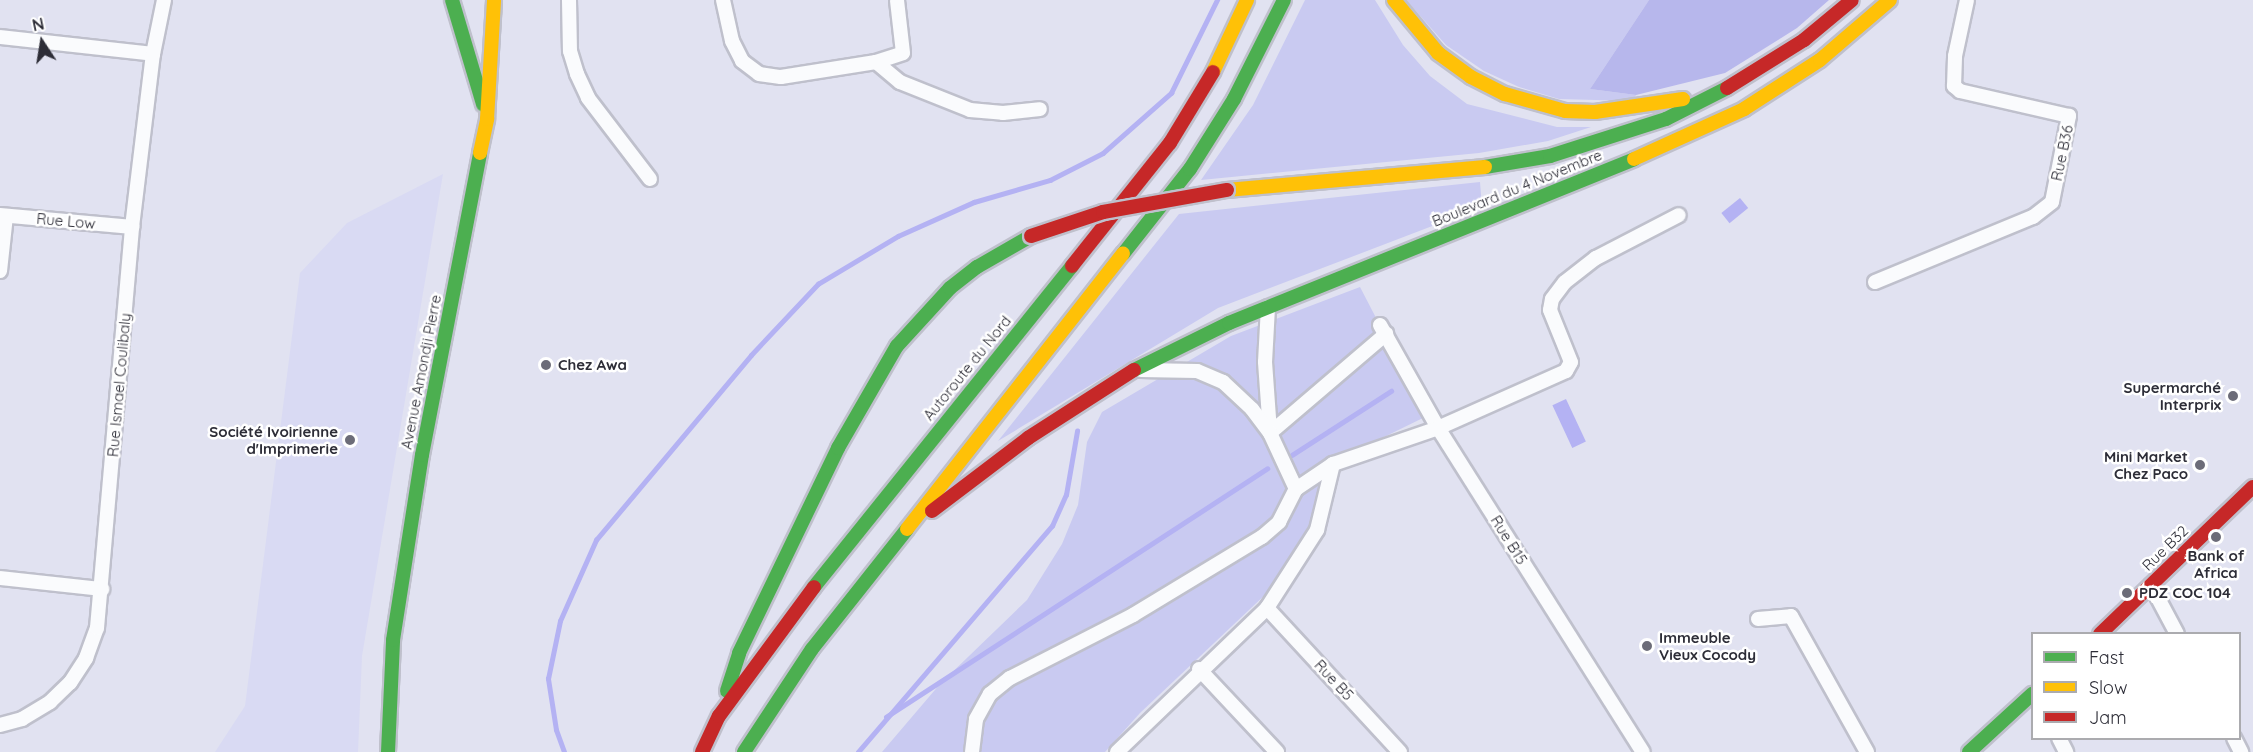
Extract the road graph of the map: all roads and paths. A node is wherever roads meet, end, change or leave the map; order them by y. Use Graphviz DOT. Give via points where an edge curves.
graph roads {
  1 [pos="164,0"];
  2 [pos="452,0"];
  3 [pos="494,0"];
  4 [pos="569,0"];
  5 [pos="723,0"];
  6 [pos="897,0"];
  7 [pos="1247,0"];
  8 [pos="1284,0"];
  9 [pos="1394,0"];
  10 [pos="1852,0"];
  11 [pos="1890,0"];
  12 [pos="1967,0"];
  13 [pos="0,37"];
  14 [pos="153,54"];
  15 [pos="876,62"];
  16 [pos="1727,88"];
  17 [pos="1040,109"];
  18 [pos="487,119"];
  19 [pos="650,179"];
  20 [pos="1679,215"];
  21 [pos="3,216"];
  22 [pos="132,227"];
  23 [pos="0,271"];
  24 [pos="1875,282"];
  25 [pos="1268,307"];
  26 [pos="1134,370"];
  27 [pos="1438,428"];
  28 [pos="1270,433"];
  29 [pos="1333,464"];
  30 [pos="2253,487"];
  31 [pos="1296,489"];
  32 [pos="897,540"];
  33 [pos="0,578"];
  34 [pos="2151,585"];
  35 [pos="102,589"];
  36 [pos="1267,608"];
  37 [pos="1758,619"];
  38 [pos="2101,632"];
  39 [pos="2176,632"];
  40 [pos="1199,669"];
  41 [pos="2031,694"];
  42 [pos="719,716"];
  43 [pos="0,725"];
  44 [pos="388,752"];
  45 [pos="702,752"];
  46 [pos="744,752"];
  47 [pos="972,752"];
  48 [pos="1117,752"];
  49 [pos="1278,752"];
  50 [pos="1400,752"];
  51 [pos="1643,752"];
  52 [pos="1867,752"];
  53 [pos="1969,752"];
  1 -- 14 [label="street, Rue Ismael Coulibaly"];
  2 -- 18 [label="main road"];
  3 -- 18 [label="main road, Avenue Amondji Pierre"];
  4 -- 19 [label="street" via="570,51 576,74 588,98"];
  5 -- 15 [label="street" via="732,41 742,61 759,74 781,77"];
  6 -- 15 [label="street" via="903,53"];
  7 -- 42 [label="main road, Autoroute du Nord" via="1208,82 1170,143 879,503"];
  8 -- 32 [label="main road" via="1234,99 1190,169"];
  9 -- 16 [label="main road" via="1438,53 1470,77 1536,104 1595,112 1645,107"];
  10 -- 16 [label="main road" via="1804,40"];
  11 -- 25 [label="main road, Boulevard du 4 Novembre" via="1820,60 1744,109 1675,142"];
  12 -- 24 [label="street, Rue B36" via="1954,56 1954,86 1960,91 2069,116 2052,202 2033,218"];
  13 -- 14 [label="street"];
  14 -- 22 [label="street, Rue Ismael Coulibaly"];
  15 -- 17 [label="street" via="900,82 970,110 1003,113"];
  16 -- 42 [label="main road, bridge" via="1666,119 1550,156 1482,168 1227,190 1103,212 1031,236 976,267 950,288 897,346 838,448 739,653"];
  18 -- 44 [label="main road, Avenue Amondji Pierre" via="422,455 393,640"];
  20 -- 27 [label="street" via="1596,258 1565,282 1552,299 1550,310 1570,367"];
  21 -- 22 [label="street, Rue Low"];
  21 -- 23 [label="street"];
  22 -- 35 [label="street, Rue Ismael Coulibaly"];
  25 -- 26 [label="main road, Boulevard du 4 Novembre"];
  25 -- 28 [label="street" via="1264,362"];
  26 -- 28 [label="street" via="1197,371 1222,382 1252,409"];
  26 -- 32 [label="main road, Boulevard du 4 Novembre" via="1028,438"];
  27 -- 28 [label="street, Rue B15" via="1383,329"];
  27 -- 29 [label="street"];
  27 -- 51 [label="street, Rue B15"];
  28 -- 31 [label="street"];
  29 -- 31 [label="street"];
  29 -- 36 [label="street" via="1317,530"];
  30 -- 34 [label="main road, Rue B32"];
  31 -- 47 [label="street" via="1279,522 1262,537 1133,615 1010,678 990,694 976,719"];
  32 -- 46 [label="main road" via="812,649"];
  33 -- 35 [label="street"];
  34 -- 38 [label="main road, Rue B32"];
  34 -- 39 [label="street"];
  35 -- 43 [label="street, Rue Ismael Coulibaly" via="98,628 70,683 50,702 22,719"];
  36 -- 40 [label="street"];
  36 -- 50 [label="street, Rue B5"];
  37 -- 52 [label="street" via="1791,616"];
  40 -- 48 [label="street"];
  40 -- 49 [label="street"];
  41 -- 53 [label="main road"];
  42 -- 45 [label="main road, Autoroute du Nord"];
}
